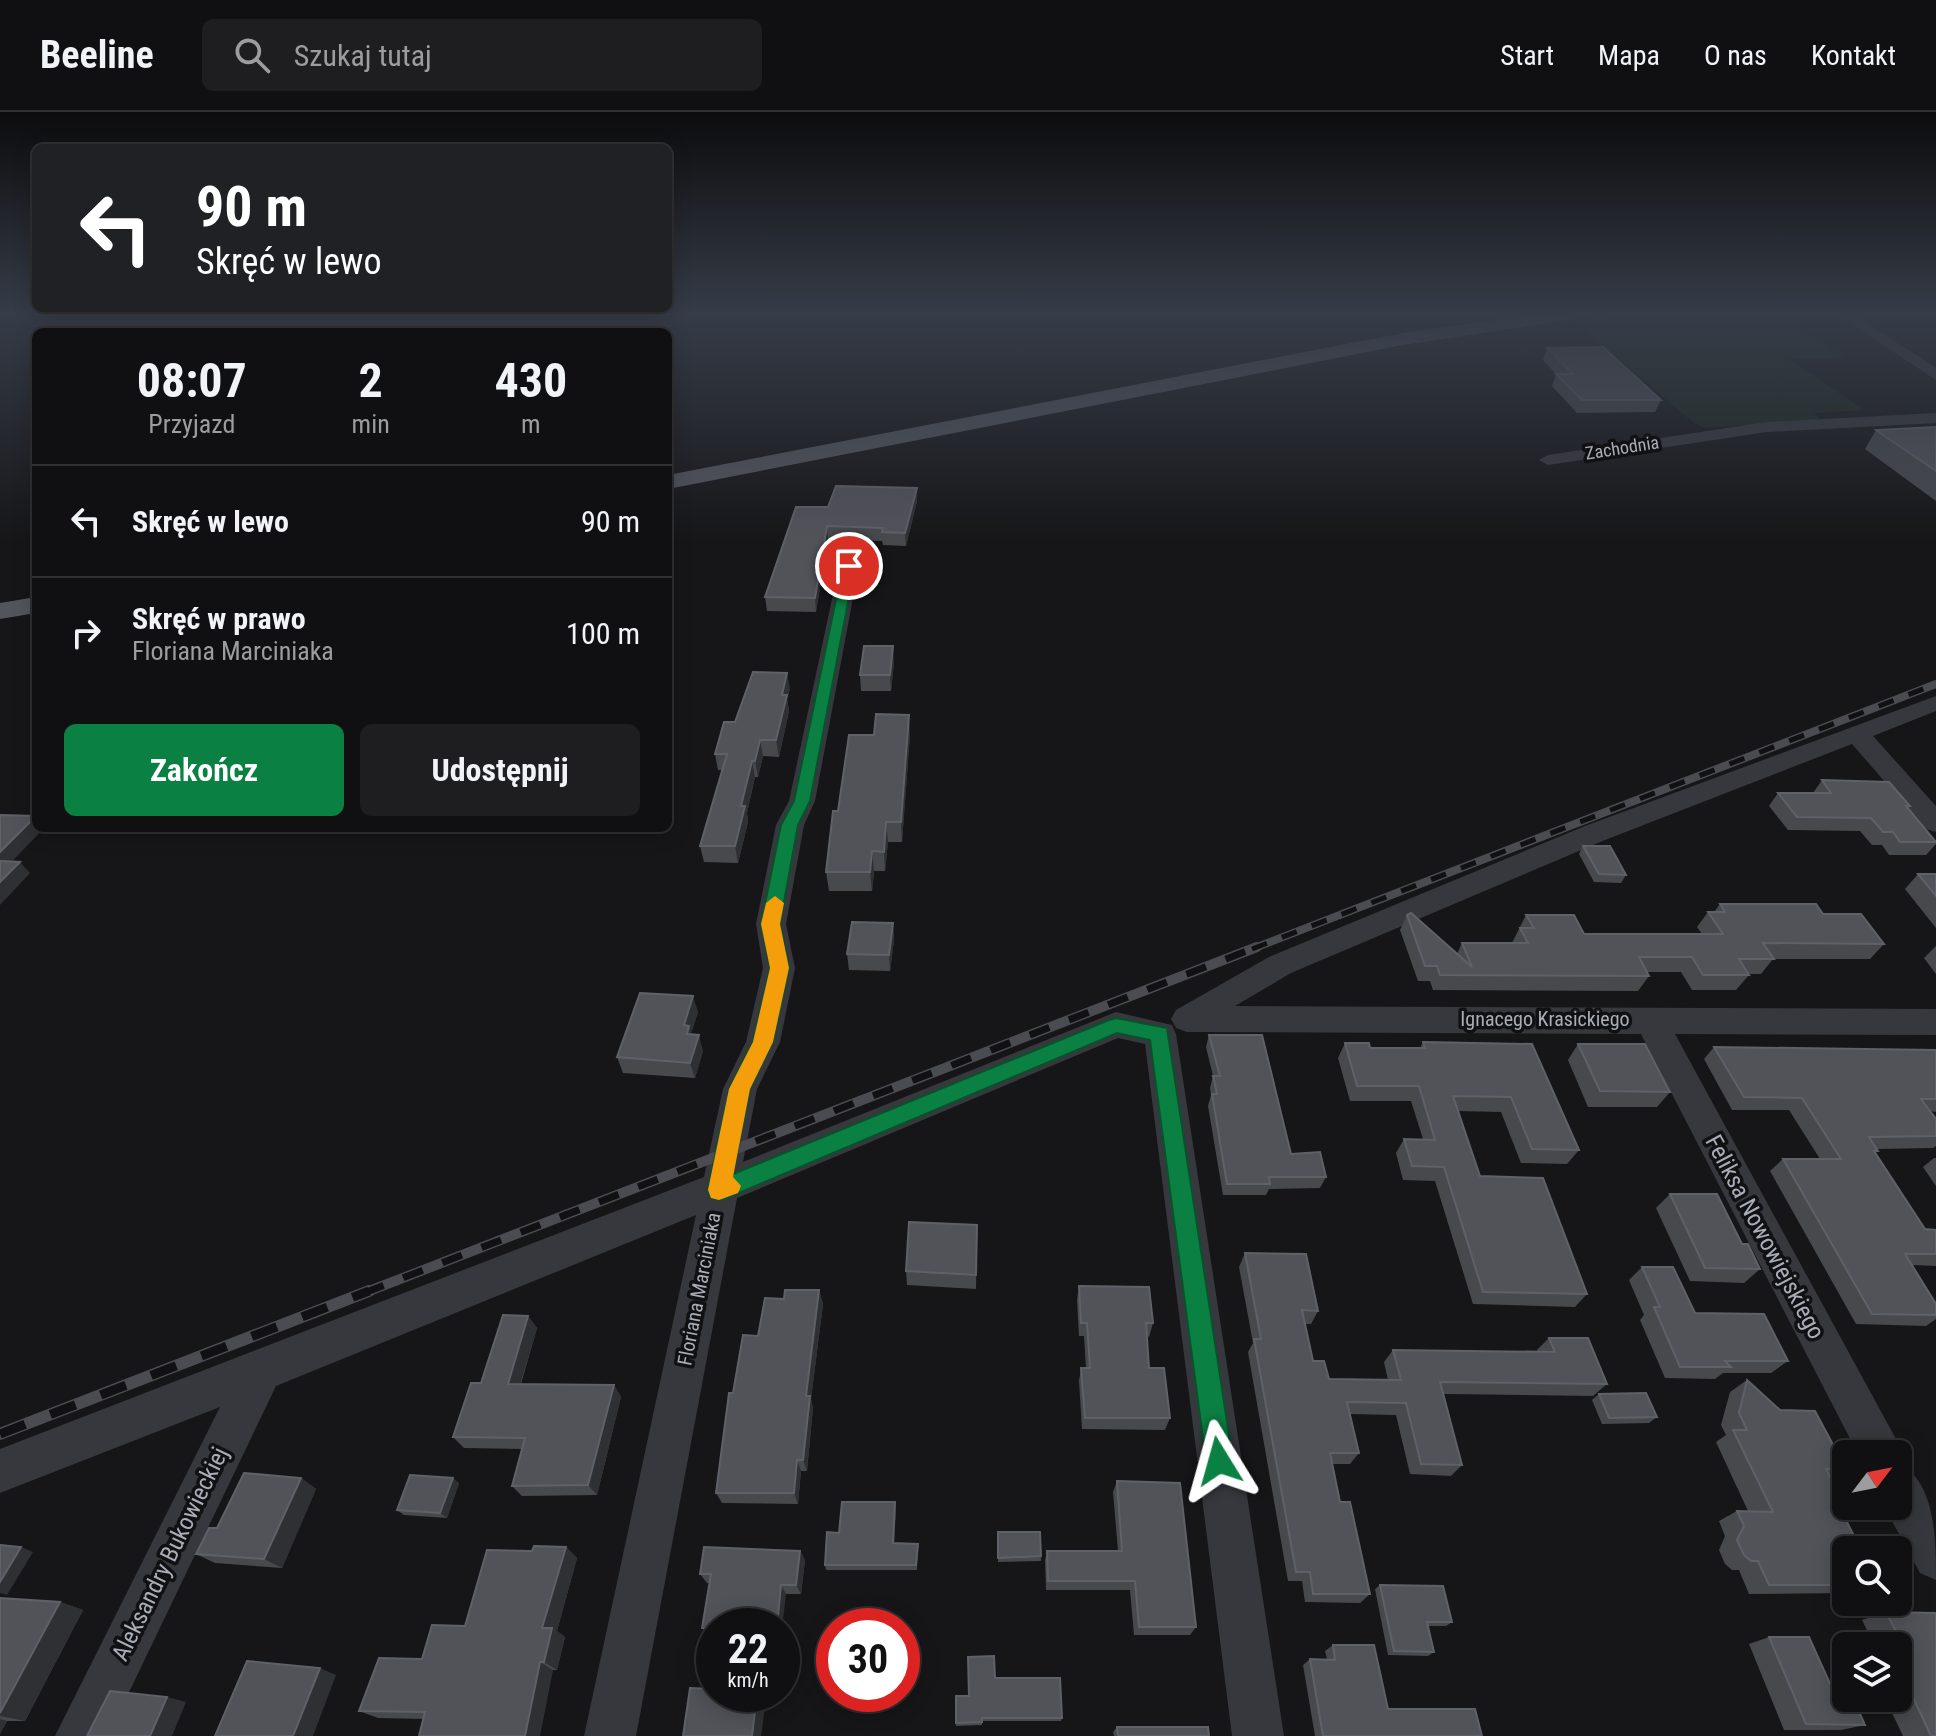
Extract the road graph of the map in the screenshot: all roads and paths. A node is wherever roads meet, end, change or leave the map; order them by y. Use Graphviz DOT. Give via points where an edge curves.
graph roads {
  1 [pos="1137,391"];
  2 [pos="1936,418"];
  3 [pos="1548,460"];
  4 [pos="672,481"];
  5 [pos="849,566"];
  6 [pos="32,606"];
  7 [pos="0,611"];
  8 [pos="1936,703"];
  9 [pos="1856,733"];
  10 [pos="1936,823"];
  11 [pos="1650,1019"];
  12 [pos="1936,1022"];
  13 [pos="1174,1027"];
  14 [pos="719,1190"];
  15 [pos="260,1373"];
  16 [pos="1874,1440"];
  17 [pos="0,1471"];
  18 [pos="1912,1512"];
  19 [pos="1936,1557"];
  20 [pos="81,1736"];
  21 [pos="610,1736"];
  22 [pos="1258,1736"];
  1 -- 4 [label="main road"];
  2 -- 3 [label="street, Zachodnia" via="1767,427"];
  5 -- 14 [label="street, Floriana Marciniaka" via="802,801 790,825 771,924 779,968 763,1042 740,1089"];
  6 -- 7 [label="main road"];
  8 -- 9 [label="street"];
  9 -- 10 [label="street"];
  9 -- 13 [label="street" via="1595,833 1280,965"];
  11 -- 12 [label="street, Ignacego Krasickiego"];
  11 -- 13 [label="street, Ignacego Krasickiego"];
  11 -- 16 [label="street, Feliksa Nowowiejskiego"];
  13 -- 14 [label="street, Ignacego Krasickiego" via="1116,1025"];
  13 -- 22 [label="street"];
  14 -- 15 [label="street, Ignacego Krasickiego"];
  14 -- 21 [label="street, Floriana Marciniaka"];
  15 -- 17 [label="street, Ignacego Krasickiego"];
  15 -- 20 [label="street, Aleksandry Bukowieckiej"];
  18 -- 19 [label="street"];
}
